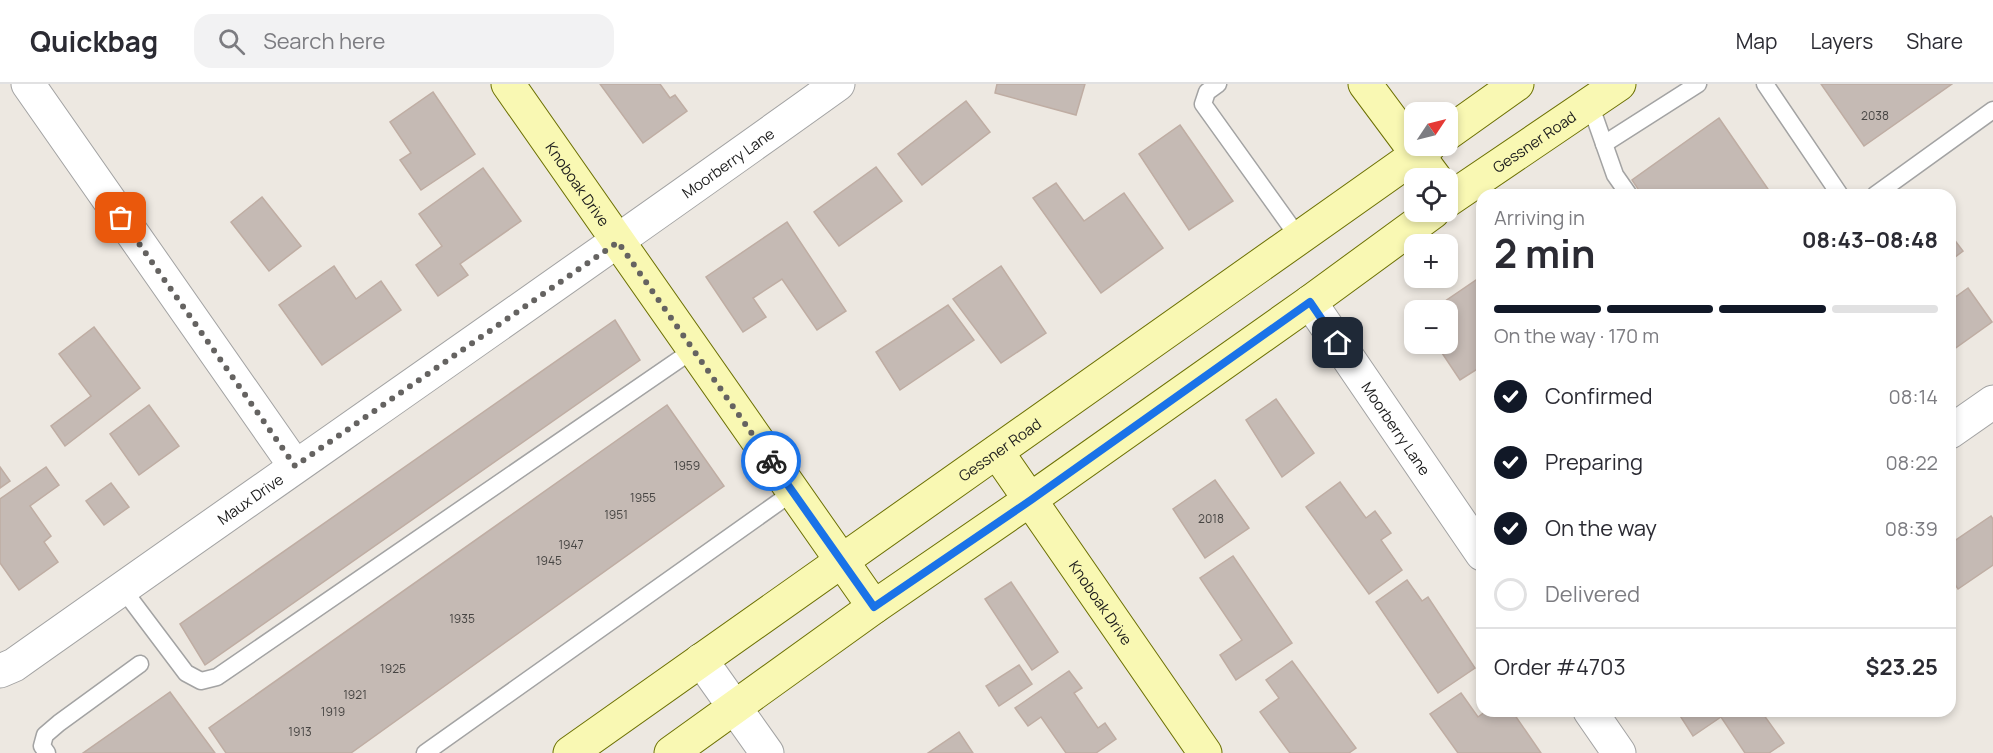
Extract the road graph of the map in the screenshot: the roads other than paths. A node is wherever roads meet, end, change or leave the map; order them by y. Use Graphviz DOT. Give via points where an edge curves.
graph roads {
  1 [pos="28,84"];
  2 [pos="508,84"];
  3 [pos="838,84"];
  4 [pos="1218,84"];
  5 [pos="1365,84"];
  6 [pos="1517,84"];
  7 [pos="1619,84"];
  8 [pos="1698,84"];
  9 [pos="1765,84"];
  10 [pos="1590,104"];
  11 [pos="1993,110"];
  12 [pos="1458,126"];
  13 [pos="1604,144"];
  14 [pos="1425,168"];
  15 [pos="1458,173"];
  16 [pos="1625,189"];
  17 [pos="1836,189"];
  18 [pos="1883,189"];
  19 [pos="1404,197"];
  20 [pos="1404,215"];
  21 [pos="1299,238"];
  22 [pos="618,242"];
  23 [pos="1310,302"];
  24 [pos="693,350"];
  25 [pos="1993,402"];
  26 [pos="1956,428"];
  27 [pos="997,452"];
  28 [pos="295,466"];
  29 [pos="793,492"];
  30 [pos="1031,500"];
  31 [pos="1476,545"];
  32 [pos="841,560"];
  33 [pos="122,588"];
  34 [pos="874,607"];
  35 [pos="701,660"];
  36 [pos="140,664"];
  37 [pos="0,671"];
  38 [pos="735,707"];
  39 [pos="1594,717"];
  40 [pos="47,753"];
  41 [pos="425,753"];
  42 [pos="570,753"];
  43 [pos="671,753"];
  44 [pos="767,753"];
  45 [pos="1205,753"];
  46 [pos="1619,753"];
  1 -- 28 [label="street"];
  2 -- 22 [label="main road, Knoboak Drive"];
  3 -- 22 [label="street, Moorberry Lane"];
  4 -- 21 [label="lane" via="1207,92 1203,104"];
  5 -- 14 [label="main road"];
  6 -- 12 [label="main road"];
  7 -- 10 [label="main road, Gessner Road"];
  8 -- 13 [label="lane"];
  9 -- 17 [label="lane"];
  10 -- 13 [label="lane"];
  10 -- 15 [label="main road, Gessner Road"];
  11 -- 18 [label="lane"];
  13 -- 16 [label="lane" via="1615,175"];
  19 -- 21 [label="main road, Gessner Road"];
  20 -- 23 [label="main road, Gessner Road"];
  21 -- 27 [label="main road, Gessner Road"];
  22 -- 24 [label="main road, Knoboak Drive"];
  22 -- 28 [label="street, Maux Drive"];
  23 -- 30 [label="main road, Gessner Road"];
  23 -- 31 [label="street, Moorberry Lane"];
  24 -- 29 [label="main road, Knoboak Drive"];
  24 -- 33 [label="lane" via="216,677 201,681 186,673"];
  25 -- 26 [label="street"];
  27 -- 30 [label="main road, Knoboak Drive"];
  27 -- 32 [label="main road, Gessner Road"];
  28 -- 33 [label="street, Maux Drive"];
  29 -- 32 [label="main road, Knoboak Drive"];
  29 -- 41 [label="lane"];
  30 -- 34 [label="main road, Gessner Road"];
  30 -- 45 [label="main road, Knoboak Drive"];
  32 -- 34 [label="main road, Knoboak Drive"];
  32 -- 35 [label="main road, Gessner Road"];
  33 -- 37 [label="street, Maux Drive"];
  34 -- 38 [label="main road, Gessner Road"];
  35 -- 38 [label="street"];
  35 -- 42 [label="main road, Gessner Road"];
  36 -- 40 [label="lane" via="45,735 42,746"];
  38 -- 43 [label="main road, Gessner Road"];
  38 -- 44 [label="street"];
  39 -- 46 [label="street"];
}
